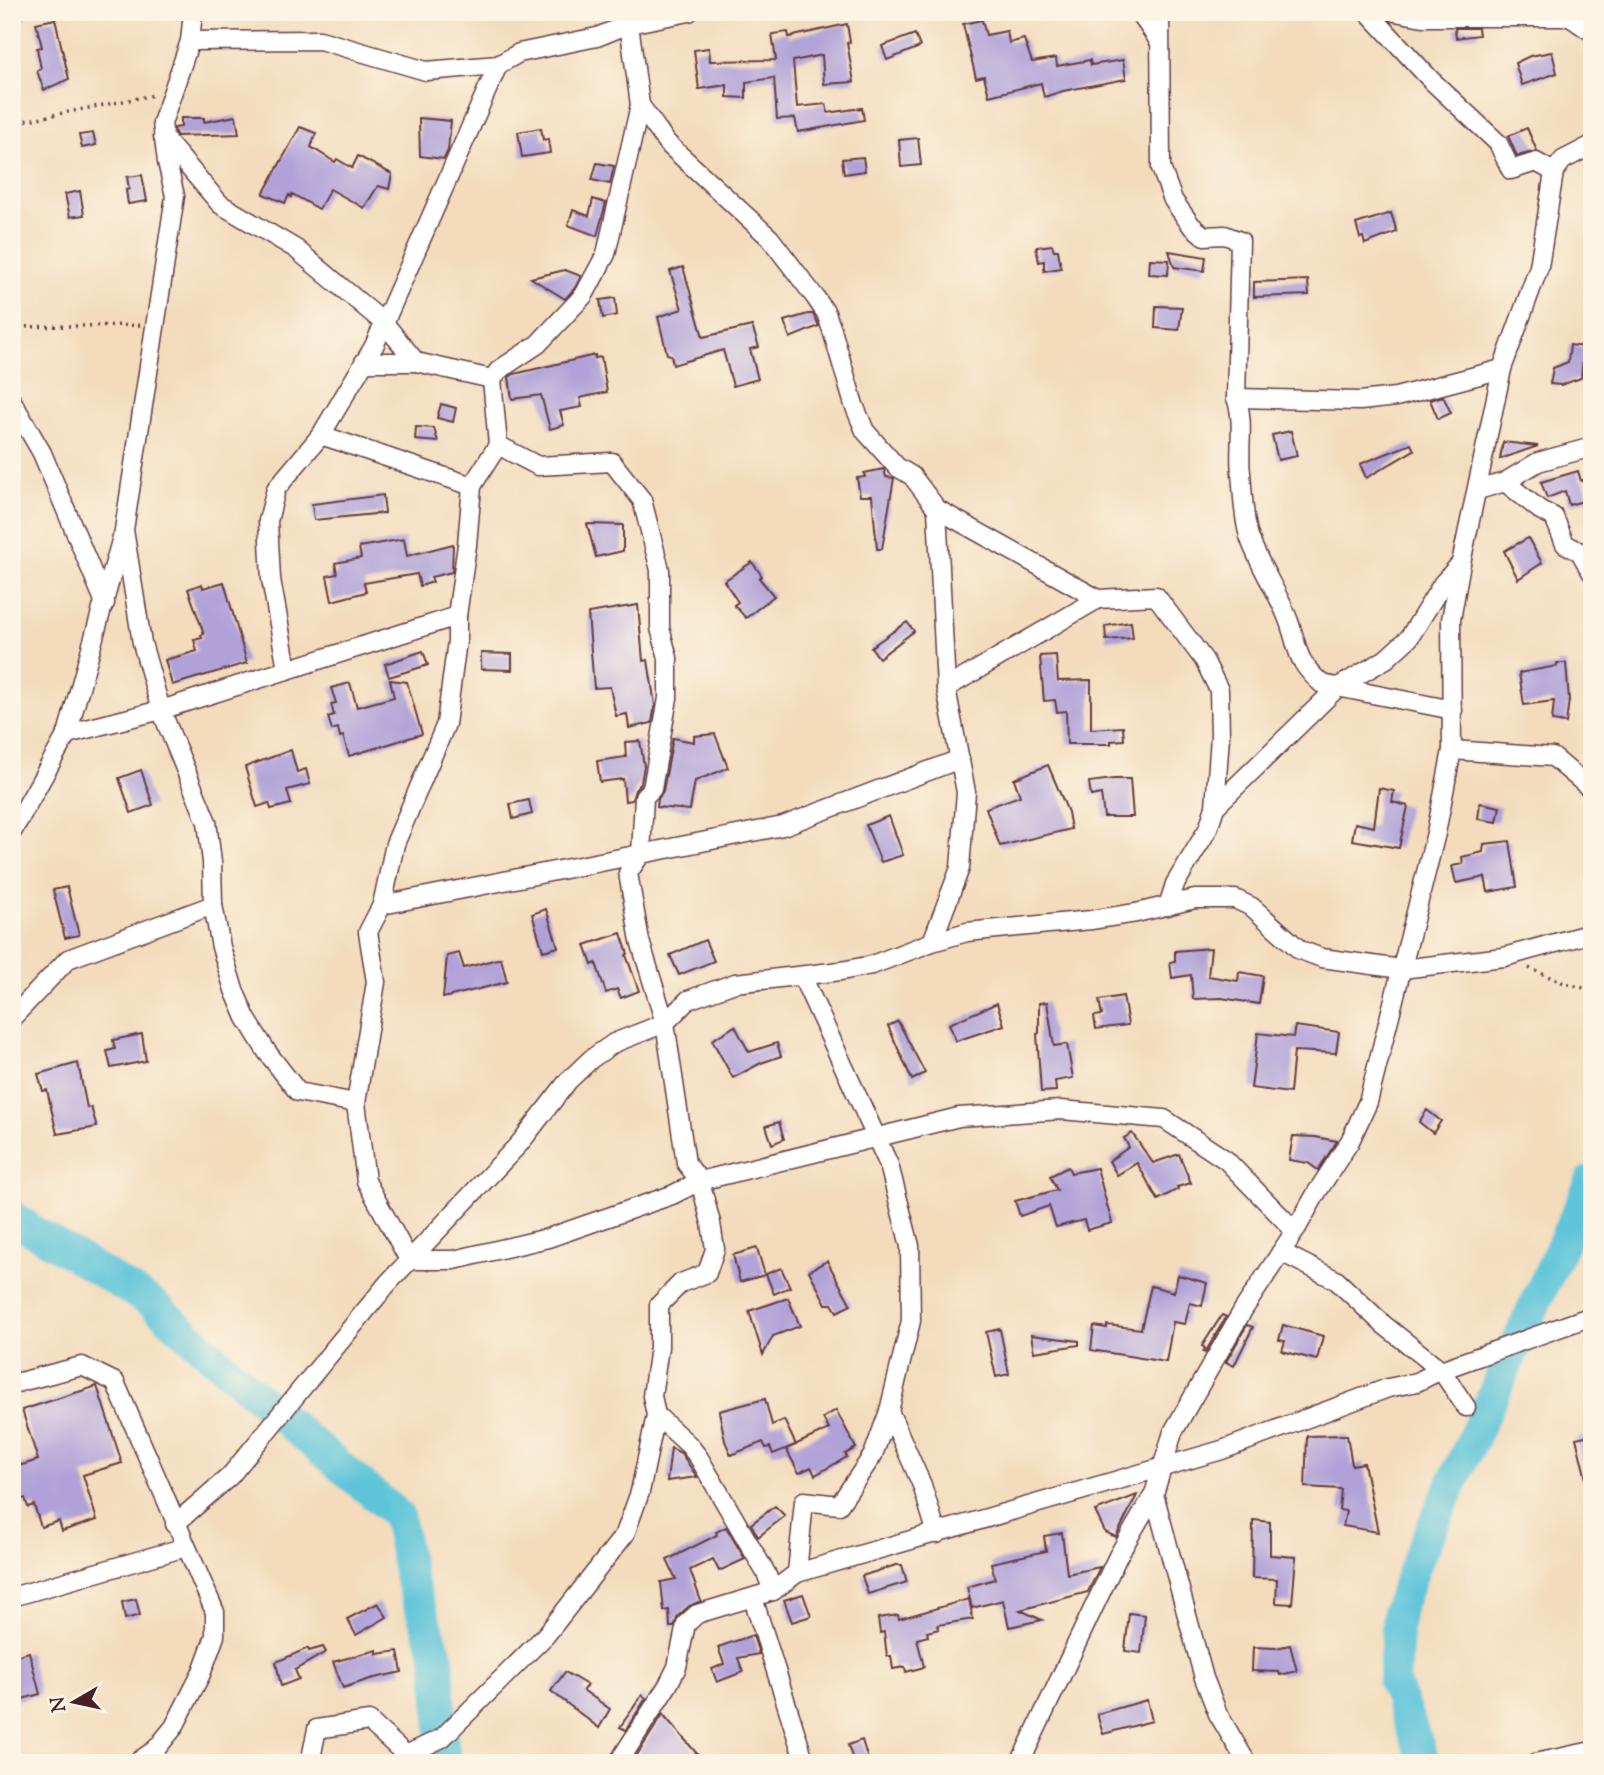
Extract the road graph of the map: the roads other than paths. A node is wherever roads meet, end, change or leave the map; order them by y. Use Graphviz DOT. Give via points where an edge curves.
graph roads {
  1 [pos="193,12"];
  2 [pos="689,12"];
  3 [pos="1139,12"];
  4 [pos="1160,12"];
  5 [pos="1368,12"];
  6 [pos="1395,12"];
  7 [pos="626,18"];
  8 [pos="1592,32"];
  9 [pos="190,41"];
  10 [pos="1159,41"];
  11 [pos="498,65"];
  12 [pos="640,106"];
  13 [pos="163,136"];
  14 [pos="1592,145"];
  15 [pos="1554,172"];
  16 [pos="384,323"];
  17 [pos="364,362"];
  18 [pos="416,362"];
  19 [pos="1502,369"];
  20 [pos="492,379"];
  21 [pos="1236,398"];
  22 [pos="12,401"];
  23 [pos="321,435"];
  24 [pos="498,445"];
  25 [pos="1592,447"];
  26 [pos="1504,482"];
  27 [pos="472,485"];
  28 [pos="1478,490"];
  29 [pos="937,509"];
  30 [pos="124,530"];
  31 [pos="1461,563"];
  32 [pos="1592,573"];
  33 [pos="1098,599"];
  34 [pos="105,603"];
  35 [pos="457,616"];
  36 [pos="286,669"];
  37 [pos="1338,687"];
  38 [pos="947,688"];
  39 [pos="160,710"];
  40 [pos="1453,710"];
  41 [pos="67,734"];
  42 [pos="1452,750"];
  43 [pos="960,759"];
  44 [pos="1592,790"];
  45 [pos="1215,807"];
  46 [pos="12,832"];
  47 [pos="641,854"];
  48 [pos="213,905"];
  49 [pos="382,905"];
  50 [pos="1168,905"];
  51 [pos="1592,933"];
  52 [pos="932,942"];
  53 [pos="1401,969"];
  54 [pos="802,976"];
  55 [pos="12,1018"];
  56 [pos="665,1023"];
  57 [pos="356,1103"];
  58 [pos="875,1137"];
  59 [pos="700,1181"];
  60 [pos="1295,1231"];
  61 [pos="1281,1252"];
  62 [pos="409,1260"];
  63 [pos="1592,1316"];
  64 [pos="1441,1370"];
  65 [pos="12,1384"];
  66 [pos="1466,1406"];
  67 [pos="889,1411"];
  68 [pos="656,1415"];
  69 [pos="1164,1467"];
  70 [pos="1154,1494"];
  71 [pos="175,1524"];
  72 [pos="937,1534"];
  73 [pos="186,1546"];
  74 [pos="797,1573"];
  75 [pos="773,1591"];
  76 [pos="12,1597"];
  77 [pos="753,1598"];
  78 [pos="1592,1751"];
  79 [pos="136,1763"];
  80 [pos="310,1763"];
  81 [pos="618,1763"];
  82 [pos="805,1763"];
  83 [pos="1020,1763"];
  84 [pos="1247,1763"];
  85 [pos="1535,1763"];
  1 -- 9 [label="street"];
  2 -- 7 [label="street"];
  3 -- 10 [label="street"];
  4 -- 10 [label="street"];
  5 -- 15 [label="street" via="1498,143 1511,170 1536,162"];
  6 -- 8 [label="street" via="1423,17 1570,17"];
  7 -- 11 [label="street" via="597,37 519,53"];
  7 -- 12 [label="street"];
  9 -- 11 [label="street" via="320,40 426,71"];
  9 -- 13 [label="street" via="162,123"];
  10 -- 21 [label="street" via="1161,168 1173,200 1204,236 1240,241"];
  11 -- 16 [label="street"];
  12 -- 20 [label="street" via="606,254 584,295 538,344"];
  12 -- 29 [label="street" via="667,143 770,238 816,298 826,313 865,431 897,467 912,476"];
  13 -- 16 [label="street" via="220,204 296,249"];
  13 -- 30 [label="street" via="175,196"];
  14 -- 15 [label="street" via="1563,160"];
  15 -- 19 [label="street" via="1539,267"];
  16 -- 17 [label="street"];
  16 -- 18 [label="street"];
  17 -- 18 [label="street"];
  17 -- 23 [label="street"];
  18 -- 20 [label="street"];
  19 -- 21 [label="street" via="1396,397 1360,401"];
  19 -- 28 [label="street"];
  20 -- 24 [label="street"];
  21 -- 37 [label="street" via="1248,534 1288,620 1298,656 1322,684"];
  22 -- 34 [label="street" via="42,453"];
  23 -- 27 [label="street"];
  23 -- 36 [label="street" via="276,489 268,521 271,579"];
  24 -- 27 [label="street"];
  24 -- 47 [label="street" via="538,466 612,462 642,500 660,570 660,628 668,658 668,698 652,789 644,797"];
  25 -- 26 [label="street" via="1538,462"];
  26 -- 28 [label="street"];
  26 -- 32 [label="street" via="1555,517 1565,544 1580,552"];
  27 -- 35 [label="street"];
  28 -- 31 [label="street"];
  29 -- 33 [label="street"];
  29 -- 38 [label="street"];
  30 -- 34 [label="street"];
  30 -- 39 [label="street" via="142,643"];
  31 -- 37 [label="street" via="1409,638 1385,659"];
  31 -- 40 [label="street" via="1451,620"];
  33 -- 38 [label="street"];
  33 -- 45 [label="street" via="1156,596 1204,660 1219,690"];
  34 -- 41 [label="street"];
  35 -- 36 [label="street"];
  35 -- 49 [label="street" via="446,724 395,844"];
  36 -- 39 [label="street"];
  37 -- 40 [label="street"];
  37 -- 45 [label="street"];
  38 -- 43 [label="street"];
  39 -- 41 [label="street"];
  39 -- 48 [label="street" via="207,822"];
  40 -- 42 [label="street"];
  41 -- 46 [label="street"];
  42 -- 44 [label="street" via="1553,757"];
  42 -- 53 [label="street"];
  43 -- 47 [label="street" via="783,826"];
  43 -- 52 [label="street" via="966,792 960,868"];
  45 -- 50 [label="street"];
  47 -- 49 [label="street"];
  47 -- 56 [label="street" via="628,873 630,895"];
  48 -- 55 [label="street" via="68,959"];
  48 -- 57 [label="street" via="234,990 267,1052 299,1092"];
  49 -- 57 [label="street" via="368,932 376,982"];
  50 -- 52 [label="street" via="1091,920 967,932"];
  50 -- 53 [label="street" via="1195,898 1235,900 1252,907 1300,950 1322,958"];
  51 -- 53 [label="street" via="1504,957"];
  52 -- 54 [label="street" via="872,965"];
  53 -- 60 [label="street" via="1367,1102 1350,1140"];
  54 -- 56 [label="street" via="735,983 688,1000"];
  54 -- 58 [label="street"];
  56 -- 59 [label="street" via="686,1163"];
  56 -- 62 [label="street" via="614,1043 591,1059 520,1143"];
  57 -- 62 [label="street" via="366,1181"];
  58 -- 59 [label="street"];
  58 -- 60 [label="street" via="959,1118 1061,1110 1164,1119 1226,1160"];
  58 -- 67 [label="street" via="889,1165 909,1246 911,1321"];
  59 -- 62 [label="street" via="548,1238 454,1260"];
  59 -- 68 [label="street" via="715,1249 707,1273 681,1283 660,1306 652,1396"];
  60 -- 61 [label="street"];
  61 -- 64 [label="street" via="1336,1280"];
  61 -- 69 [label="street" via="1173,1432"];
  62 -- 71 [label="street" via="230,1476"];
  63 -- 64 [label="street"];
  64 -- 66 [label="street"];
  64 -- 69 [label="street"];
  65 -- 71 [label="street" via="82,1366 115,1382"];
  67 -- 72 [label="street" via="922,1485"];
  67 -- 74 [label="street" via="873,1455 839,1505 804,1501"];
  68 -- 75 [label="street" via="699,1458"];
  68 -- 80 [label="street" via="640,1492 625,1534 547,1635 442,1738 406,1755 369,1721 317,1729"];
  69 -- 70 [label="street"];
  69 -- 72 [label="street"];
  70 -- 83 [label="street" via="1118,1556"];
  70 -- 84 [label="street" via="1204,1678 1217,1714"];
  71 -- 73 [label="street"];
  72 -- 74 [label="street"];
  73 -- 76 [label="street"];
  73 -- 79 [label="street" via="215,1612 215,1636 174,1727 156,1749"];
  74 -- 75 [label="street"];
  75 -- 77 [label="street"];
  77 -- 81 [label="street" via="697,1614 686,1624 677,1667"];
  77 -- 82 [label="street"];
  78 -- 85 [label="street"];
}
